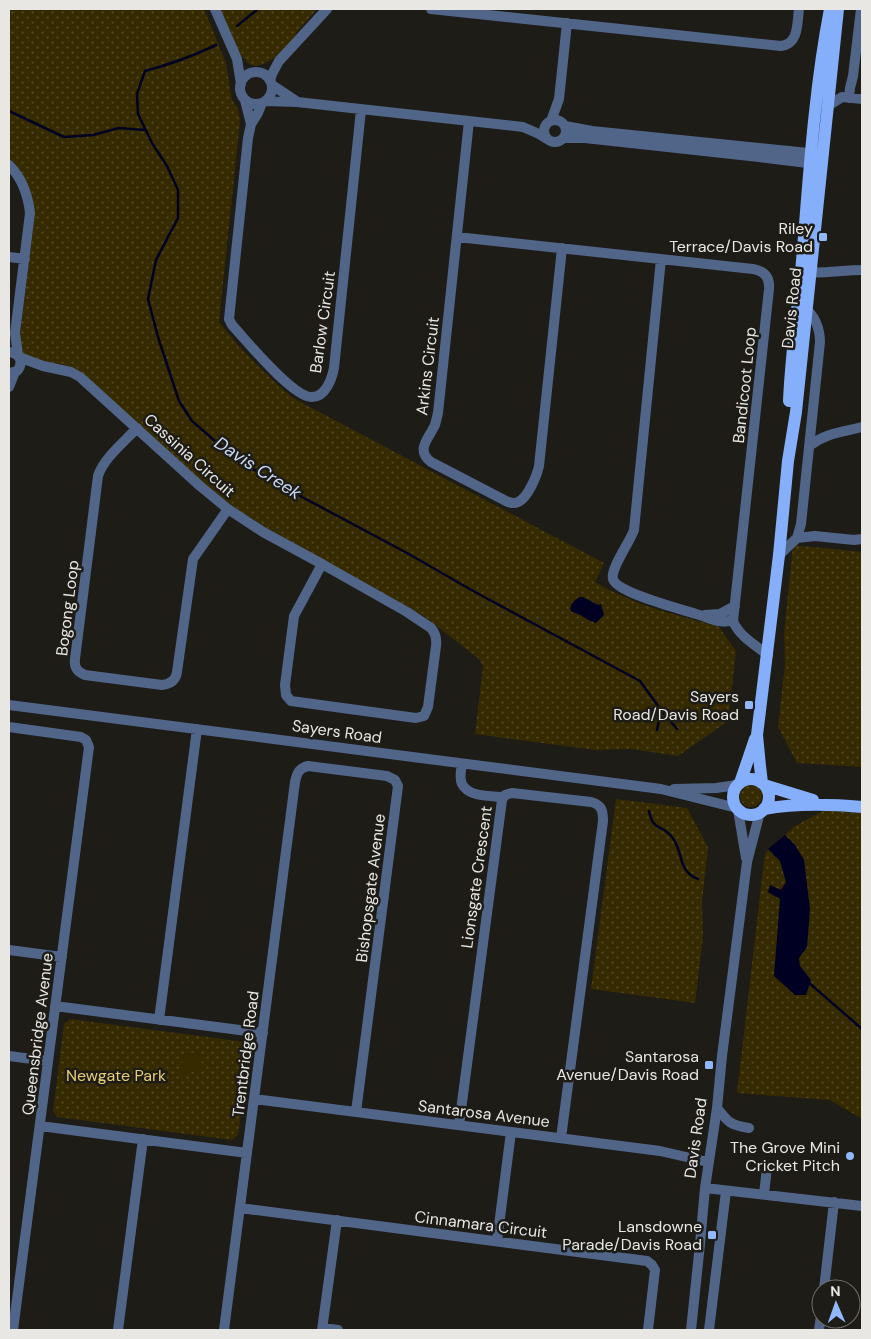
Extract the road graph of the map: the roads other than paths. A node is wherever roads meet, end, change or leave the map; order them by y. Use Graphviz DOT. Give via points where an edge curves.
graph roads {
  1 [pos="216,9"];
  2 [pos="326,9"];
  3 [pos="431,9"];
  4 [pos="798,9"];
  5 [pos="830,9"];
  6 [pos="838,9"];
  7 [pos="861,9"];
  8 [pos="567,23"];
  9 [pos="237,59"];
  10 [pos="279,61"];
  11 [pos="255,72"];
  12 [pos="853,76"];
  13 [pos="830,79"];
  14 [pos="271,83"];
  15 [pos="241,84"];
  16 [pos="845,98"];
  17 [pos="559,99"];
  18 [pos="862,99"];
  19 [pos="245,100"];
  20 [pos="264,102"];
  21 [pos="297,102"];
  22 [pos="828,106"];
  23 [pos="361,110"];
  24 [pos="469,121"];
  25 [pos="550,121"];
  26 [pos="251,124"];
  27 [pos="564,124"];
  28 [pos="523,127"];
  29 [pos="564,138"];
  30 [pos="547,139"];
  31 [pos="816,159"];
  32 [pos="9,165"];
  33 [pos="457,237"];
  34 [pos="562,248"];
  35 [pos="9,257"];
  36 [pos="25,259"];
  37 [pos="661,259"];
  38 [pos="806,268"];
  39 [pos="862,270"];
  40 [pos="802,308"];
  41 [pos="15,333"];
  42 [pos="9,346"];
  43 [pos="15,355"];
  44 [pos="43,366"];
  45 [pos="14,372"];
  46 [pos="9,387"];
  47 [pos="862,427"];
  48 [pos="137,428"];
  49 [pos="811,428"];
  50 [pos="826,435"];
  51 [pos="809,446"];
  52 [pos="228,509"];
  53 [pos="801,524"];
  54 [pos="815,536"];
  55 [pos="798,538"];
  56 [pos="862,539"];
  57 [pos="779,555"];
  58 [pos="322,564"];
  59 [pos="735,606"];
  60 [pos="699,614"];
  61 [pos="734,621"];
  62 [pos="768,655"];
  63 [pos="9,704"];
  64 [pos="9,727"];
  65 [pos="197,729"];
  66 [pos="757,735"];
  67 [pos="462,764"];
  68 [pos="295,782"];
  69 [pos="738,784"];
  70 [pos="763,784"];
  71 [pos="661,789"];
  72 [pos="503,797"];
  73 [pos="828,804"];
  74 [pos="862,807"];
  75 [pos="738,809"];
  76 [pos="762,810"];
  77 [pos="746,862"];
  78 [pos="9,950"];
  79 [pos="62,957"];
  80 [pos="55,1006"];
  81 [pos="159,1020"];
  82 [pos="262,1033"];
  83 [pos="9,1056"];
  84 [pos="48,1061"];
  85 [pos="254,1099"];
  86 [pos="716,1108"];
  87 [pos="356,1112"];
  88 [pos="459,1125"];
  89 [pos="40,1126"];
  90 [pos="749,1128"];
  91 [pos="511,1132"];
  92 [pos="561,1138"];
  93 [pos="143,1139"];
  94 [pos="247,1153"];
  95 [pos="708,1162"];
  96 [pos="767,1168"];
  97 [pos="705,1188"];
  98 [pos="726,1191"];
  99 [pos="764,1194"];
  100 [pos="834,1202"];
  101 [pos="862,1206"];
  102 [pos="240,1208"];
  103 [pos="337,1220"];
  104 [pos="497,1241"];
  105 [pos="825,1279"];
  106 [pos="322,1329"];
  107 [pos="13,1330"];
  108 [pos="118,1330"];
  109 [pos="224,1330"];
  110 [pos="338,1330"];
  111 [pos="648,1330"];
  112 [pos="691,1330"];
  113 [pos="709,1330"];
  1 -- 9 [label="street"];
  2 -- 10 [label="street"];
  3 -- 8 [label="street"];
  4 -- 8 [label="street" via="794,40 781,46"];
  5 -- 31 [label="main road, Davis Road" via="820,64"];
  6 -- 13 [label="main road, Davis Road"];
  7 -- 12 [label="street"];
  8 -- 17 [label="street"];
  9 -- 11 [label="street"];
  9 -- 15 [label="street"];
  10 -- 11 [label="street"];
  10 -- 14 [label="street"];
  11 -- 14 [label="street" via="264,74"];
  11 -- 15 [label="street" via="246,76"];
  12 -- 16 [label="street"];
  12 -- 18 [label="street"];
  13 -- 16 [label="street"];
  13 -- 22 [label="main road, Davis Road"];
  14 -- 20 [label="street" via="271,93"];
  14 -- 21 [label="street"];
  15 -- 19 [label="street"];
  16 -- 18 [label="street"];
  16 -- 22 [label="street"];
  17 -- 25 [label="street"];
  17 -- 27 [label="street"];
  19 -- 20 [label="street" via="254,104"];
  19 -- 26 [label="street, Barlow Circuit"];
  20 -- 21 [label="street"];
  20 -- 26 [label="street, Barlow Circuit"];
  21 -- 23 [label="street"];
  22 -- 31 [label="main road, Davis Road"];
  23 -- 24 [label="street"];
  23 -- 26 [label="street, Barlow Circuit" via="334,368 325,390 313,398 290,386 230,322"];
  24 -- 28 [label="street"];
  24 -- 33 [label="street, Arkins Circuit"];
  25 -- 27 [label="street" via="558,120"];
  25 -- 28 [label="street"];
  25 -- 30 [label="street" via="544,128"];
  27 -- 29 [label="street" via="567,132"];
  27 -- 31 [label="street"];
  28 -- 30 [label="street"];
  29 -- 30 [label="street" via="556,142"];
  29 -- 31 [label="street"];
  31 -- 38 [label="main road, Davis Road"];
  32 -- 36 [label="street" via="23,185 30,207"];
  33 -- 34 [label="street, Bandicoot Loop"];
  33 -- 34 [label="street, Arkins Circuit" via="438,412 423,446 424,453 431,462 514,503 526,496 539,466"];
  34 -- 37 [label="street, Bandicoot Loop"];
  35 -- 36 [label="street"];
  36 -- 41 [label="street"];
  37 -- 59 [label="street, Bandicoot Loop" via="753,268 766,274 770,281"];
  37 -- 60 [label="street" via="634,530 612,575 621,588"];
  38 -- 39 [label="street"];
  38 -- 40 [label="main road, Davis Road"];
  40 -- 49 [label="street" via="810,312 820,337"];
  40 -- 57 [label="main road, Davis Road" via="796,412"];
  41 -- 42 [label="street"];
  41 -- 43 [label="street"];
  43 -- 44 [label="street, Cassinia Circuit"];
  43 -- 45 [label="street" via="21,364"];
  44 -- 45 [label="street, Cassinia Circuit"];
  44 -- 48 [label="street, Cassinia Circuit" via="80,377"];
  45 -- 46 [label="street"];
  47 -- 50 [label="street"];
  48 -- 52 [label="street, Cassinia Circuit"];
  48 -- 52 [label="street, Bogong Loop" via="102,466 98,476 75,659 78,672 162,685 174,680 193,558"];
  49 -- 50 [label="street"];
  49 -- 51 [label="street"];
  50 -- 51 [label="street"];
  51 -- 53 [label="street"];
  52 -- 58 [label="street, Cassinia Circuit"];
  53 -- 54 [label="street"];
  53 -- 55 [label="street"];
  54 -- 55 [label="street"];
  54 -- 56 [label="street"];
  55 -- 57 [label="street"];
  57 -- 62 [label="main road, Davis Road"];
  58 -- 58 [label="street, Cassinia Circuit" via="294,616 286,695 295,702 416,718 424,716 437,639 434,631"];
  59 -- 60 [label="street" via="720,614"];
  59 -- 61 [label="street, Bandicoot Loop"];
  60 -- 61 [label="street" via="718,621"];
  61 -- 62 [label="street" via="743,636"];
  62 -- 66 [label="main road, Davis Road"];
  63 -- 65 [label="street, Sayers Road"];
  64 -- 79 [label="street, Queensbridge Avenue" via="81,737 87,742"];
  65 -- 67 [label="street, Sayers Road"];
  65 -- 81 [label="street"];
  66 -- 69 [label="main road, Davis Road"];
  66 -- 70 [label="main road, Davis Road"];
  67 -- 71 [label="street, Sayers Road"];
  67 -- 72 [label="street" via="461,781 469,792"];
  68 -- 82 [label="street, Trentbridge Road"];
  68 -- 87 [label="street, Bishopsgate Avenue" via="298,771 308,766 387,776 398,786"];
  69 -- 70 [label="main road" via="751,779"];
  69 -- 71 [label="street, Sayers Road" via="704,789"];
  69 -- 75 [label="main road" via="733,794"];
  70 -- 73 [label="main road"];
  70 -- 76 [label="main road" via="769,794"];
  71 -- 75 [label="street, Sayers Road"];
  72 -- 88 [label="street, Lionsgate Crescent"];
  72 -- 92 [label="street, Lionsgate Crescent" via="515,793 590,802 598,805 603,814"];
  73 -- 74 [label="main road"];
  73 -- 76 [label="main road" via="794,804"];
  75 -- 76 [label="main road" via="749,815"];
  75 -- 77 [label="street"];
  76 -- 77 [label="street"];
  77 -- 86 [label="street, Davis Road"];
  78 -- 79 [label="street"];
  79 -- 80 [label="street, Queensbridge Avenue"];
  80 -- 81 [label="street"];
  80 -- 84 [label="street, Queensbridge Avenue"];
  81 -- 82 [label="street"];
  82 -- 85 [label="street, Trentbridge Road"];
  83 -- 84 [label="street"];
  84 -- 89 [label="street, Queensbridge Avenue"];
  85 -- 87 [label="street, Santarosa Avenue"];
  85 -- 94 [label="street, Trentbridge Road"];
  86 -- 90 [label="street" via="729,1123"];
  86 -- 95 [label="street, Davis Road"];
  87 -- 88 [label="street, Santarosa Avenue"];
  88 -- 91 [label="street, Santarosa Avenue"];
  89 -- 93 [label="street"];
  89 -- 107 [label="street, Queensbridge Avenue"];
  91 -- 92 [label="street, Santarosa Avenue"];
  91 -- 104 [label="street"];
  92 -- 95 [label="street, Santarosa Avenue" via="660,1151"];
  93 -- 94 [label="street"];
  93 -- 108 [label="street"];
  94 -- 102 [label="street, Trentbridge Road"];
  95 -- 97 [label="street, Davis Road"];
  96 -- 99 [label="street"];
  97 -- 98 [label="street"];
  97 -- 112 [label="street, Davis Road"];
  98 -- 99 [label="street"];
  98 -- 113 [label="street"];
  99 -- 100 [label="street"];
  100 -- 101 [label="street"];
  100 -- 105 [label="street"];
  102 -- 103 [label="street, Cinnamara Circuit"];
  102 -- 109 [label="street, Trentbridge Road"];
  103 -- 104 [label="street, Cinnamara Circuit"];
  103 -- 106 [label="street"];
  104 -- 111 [label="street, Cinnamara Circuit" via="650,1263 655,1274"];
  106 -- 110 [label="street"];
}
